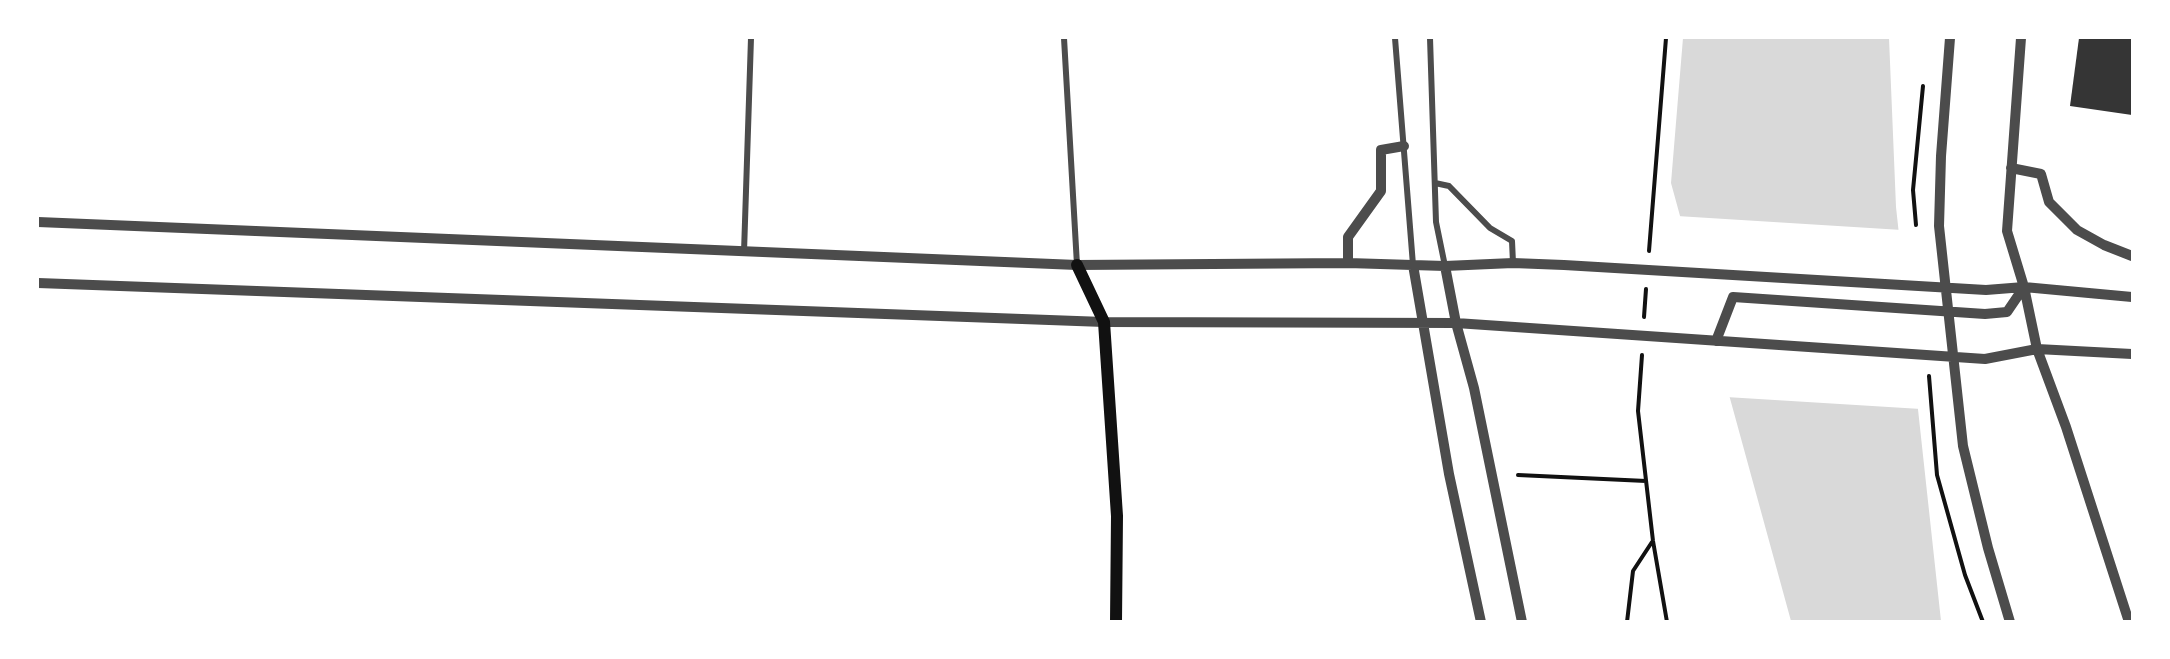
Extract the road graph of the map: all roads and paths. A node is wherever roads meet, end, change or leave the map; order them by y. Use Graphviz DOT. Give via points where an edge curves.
graph roads {
  1 [pos="751,38"];
  2 [pos="1064,38"];
  3 [pos="1395,38"];
  4 [pos="1431,38"];
  5 [pos="1666,38"];
  6 [pos="1950,38"];
  7 [pos="2021,38"];
  8 [pos="1923,84"];
  9 [pos="1404,146"];
  10 [pos="2011,168"];
  11 [pos="1435,183"];
  12 [pos="38,222"];
  13 [pos="1916,226"];
  14 [pos="744,252"];
  15 [pos="2133,256"];
  16 [pos="1648,258"];
  17 [pos="1513,263"];
  18 [pos="1348,264"];
  19 [pos="1077,265"];
  20 [pos="1413,265"];
  21 [pos="1445,266"];
  22 [pos="1647,281"];
  23 [pos="38,283"];
  24 [pos="2024,287"];
  25 [pos="2133,297"];
  26 [pos="1104,322"];
  27 [pos="1423,323"];
  28 [pos="1456,323"];
  29 [pos="1644,328"];
  30 [pos="1716,342"];
  31 [pos="2037,349"];
  32 [pos="1642,352"];
  33 [pos="2133,354"];
  34 [pos="1928,368"];
  35 [pos="1518,475"];
  36 [pos="1646,481"];
  37 [pos="1653,541"];
  38 [pos="1116,621"];
  39 [pos="1481,621"];
  40 [pos="1522,621"];
  41 [pos="1627,621"];
  42 [pos="1667,621"];
  43 [pos="1983,621"];
  44 [pos="2010,621"];
  45 [pos="2129,621"];
  1 -- 14 [label="street"];
  2 -- 19 [label="street"];
  3 -- 9 [label="street"];
  4 -- 11 [label="street"];
  5 -- 16 [label="path"];
  6 -- 44 [label="street" via="1940,225 1963,446"];
  7 -- 10 [label="street"];
  8 -- 13 [label="path" via="1913,190"];
  9 -- 18 [label="street" via="1381,150 1381,191 1348,237"];
  9 -- 20 [label="street"];
  10 -- 15 [label="street" via="2041,174 2049,202 2077,230"];
  10 -- 24 [label="street" via="2007,231"];
  11 -- 17 [label="street" via="1449,186 1490,228 1512,241"];
  11 -- 21 [label="street" via="1436,222"];
  12 -- 14 [label="street"];
  14 -- 19 [label="street"];
  17 -- 21 [label="street"];
  17 -- 24 [label="street" via="1986,290"];
  18 -- 19 [label="street"];
  18 -- 20 [label="street"];
  19 -- 26 [label="main road"];
  20 -- 21 [label="street"];
  20 -- 27 [label="street"];
  21 -- 28 [label="street"];
  22 -- 29 [label="path"];
  23 -- 26 [label="street"];
  24 -- 25 [label="street"];
  24 -- 30 [label="street" via="2007,312 1985,314 1733,297"];
  24 -- 31 [label="street"];
  26 -- 27 [label="street"];
  26 -- 38 [label="main road" via="1117,516"];
  27 -- 28 [label="street"];
  27 -- 39 [label="street" via="1449,474"];
  28 -- 30 [label="street"];
  28 -- 40 [label="street" via="1474,388"];
  30 -- 31 [label="street" via="1985,359"];
  31 -- 33 [label="street"];
  31 -- 45 [label="street"];
  32 -- 36 [label="path" via="1638,411"];
  34 -- 43 [label="path" via="1937,475 1965,575"];
  35 -- 36 [label="path"];
  36 -- 37 [label="path"];
  37 -- 41 [label="path" via="1633,572"];
  37 -- 42 [label="path"];
}
